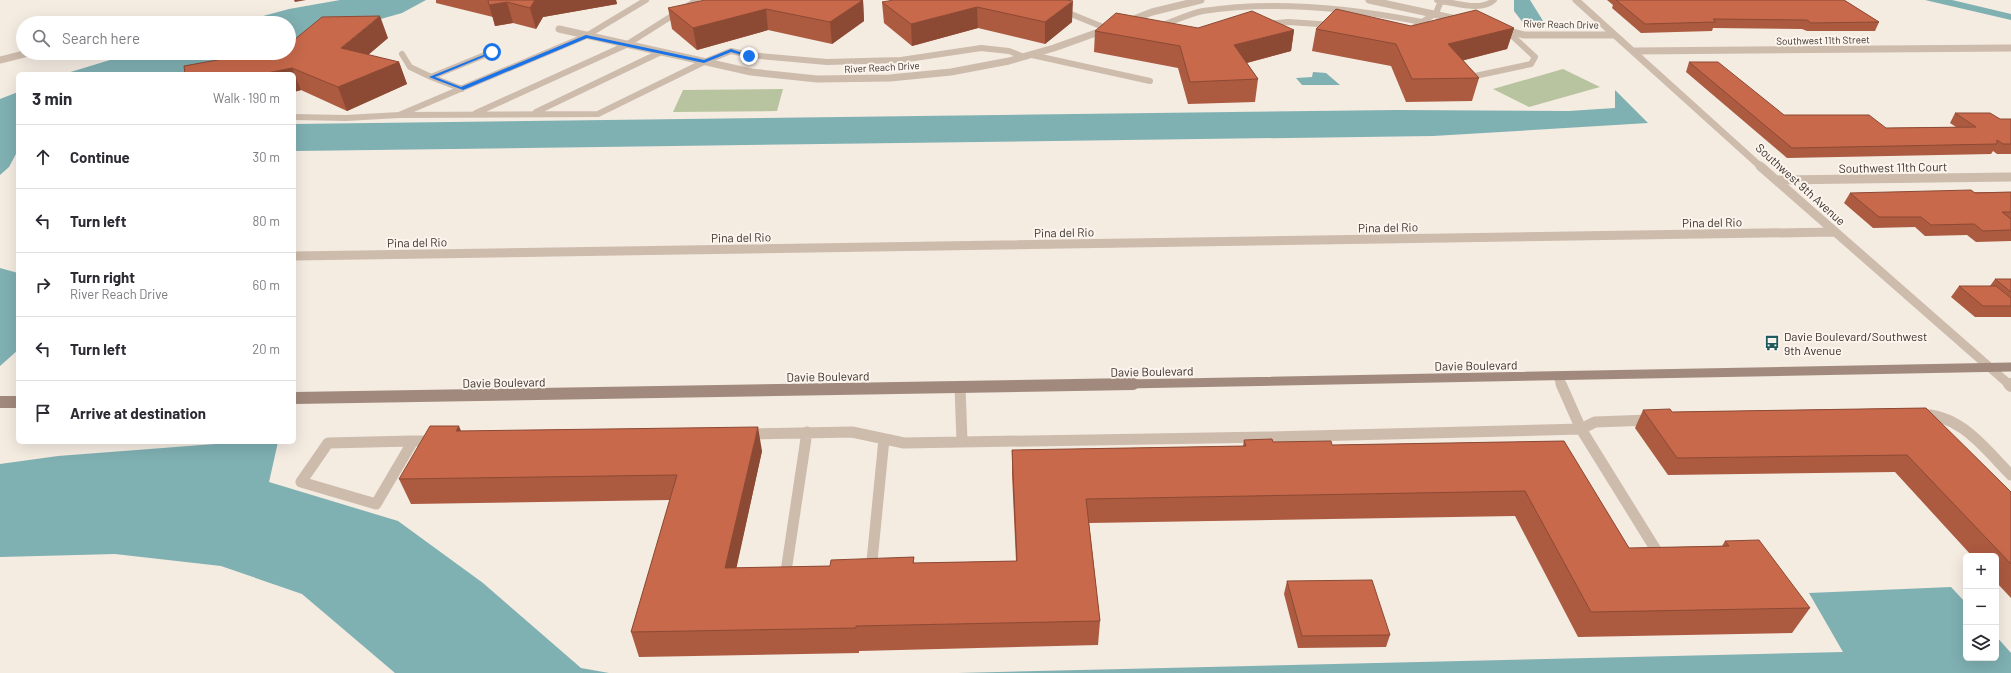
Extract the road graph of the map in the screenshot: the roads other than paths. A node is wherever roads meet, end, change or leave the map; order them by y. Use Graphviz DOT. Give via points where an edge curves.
graph roads {
  1 [pos="646,0"];
  2 [pos="697,0"];
  3 [pos="1201,0"];
  4 [pos="1369,0"];
  5 [pos="1439,0"];
  6 [pos="1494,0"];
  7 [pos="1576,0"];
  8 [pos="1057,8"];
  9 [pos="1436,13"];
  10 [pos="1422,22"];
  11 [pos="1471,22"];
  12 [pos="1265,25"];
  13 [pos="1342,25"];
  14 [pos="1493,27"];
  15 [pos="1606,28"];
  16 [pos="559,29"];
  17 [pos="1108,29"];
  18 [pos="1154,29"];
  19 [pos="1508,32"];
  20 [pos="1403,35"];
  21 [pos="1614,35"];
  22 [pos="586,36"];
  23 [pos="626,45"];
  24 [pos="2011,48"];
  25 [pos="492,52"];
  26 [pos="661,52"];
  27 [pos="1635,52"];
  28 [pos="402,54"];
  29 [pos="1032,55"];
  30 [pos="16,56"];
  31 [pos="1024,57"];
  32 [pos="0,60"];
  33 [pos="704,62"];
  34 [pos="1475,76"];
  35 [pos="431,77"];
  36 [pos="1150,81"];
  37 [pos="462,89"];
  38 [pos="473,114"];
  39 [pos="532,114"];
  40 [pos="399,115"];
  41 [pos="296,117"];
  42 [pos="2011,177"];
  43 [pos="1776,180"];
  44 [pos="1835,232"];
  45 [pos="296,256"];
  46 [pos="1990,367"];
  47 [pos="2011,367"];
  48 [pos="1557,376"];
  49 [pos="2011,386"];
  50 [pos="960,387"];
  51 [pos="296,398"];
  52 [pos="0,402"];
  53 [pos="16,402"];
  54 [pos="1907,414"];
  55 [pos="1657,419"];
  56 [pos="1581,429"];
  57 [pos="807,432"];
  58 [pos="736,434"];
  59 [pos="884,439"];
  60 [pos="444,440"];
  61 [pos="413,441"];
  62 [pos="962,441"];
  63 [pos="2011,475"];
  64 [pos="1663,560"];
  65 [pos="863,576"];
  66 [pos="800,578"];
  1 -- 22 [label="lane"];
  2 -- 23 [label="lane"];
  3 -- 17 [label="street, River Reach Drive" via="1152,12 1122,26"];
  4 -- 9 [label="street"];
  5 -- 6 [label="lane" via="1478,6 1490,4"];
  5 -- 9 [label="lane"];
  7 -- 15 [label="street, Southwest 9th Avenue"];
  8 -- 17 [label="lane"];
  9 -- 10 [label="lane"];
  9 -- 11 [label="street"];
  10 -- 18 [label="lane" via="1358,9 1262,4 1203,11 1159,25"];
  10 -- 20 [label="lane"];
  12 -- 13 [label="lane" via="1288,22"];
  14 -- 19 [label="street, River Reach Drive"];
  15 -- 19 [label="street, River Reach Drive" via="1518,29"];
  15 -- 21 [label="street, Southwest 9th Avenue"];
  16 -- 22 [label="street, River Reach Drive"];
  17 -- 29 [label="street, River Reach Drive"];
  19 -- 21 [label="street, River Reach Drive" via="1524,35"];
  19 -- 34 [label="lane" via="1534,57 1532,64"];
  21 -- 27 [label="street, Southwest 9th Avenue"];
  22 -- 23 [label="street, River Reach Drive"];
  22 -- 37 [label="lane"];
  23 -- 26 [label="street, River Reach Drive"];
  23 -- 38 [label="lane"];
  24 -- 27 [label="street, Southwest 11th Street"];
  25 -- 35 [label="lane"];
  26 -- 33 [label="street, River Reach Drive"];
  26 -- 39 [label="lane"];
  27 -- 43 [label="street, Southwest 9th Avenue"];
  28 -- 35 [label="lane" via="405,64 411,70"];
  29 -- 31 [label="street, River Reach Drive"];
  29 -- 36 [label="lane"];
  30 -- 32 [label="street"];
  31 -- 33 [label="street, River Reach Drive" via="951,72 890,78 817,79 751,72"];
  31 -- 33 [label="lane" via="1009,51 981,48 901,60 827,62 749,56 731,51"];
  33 -- 39 [label="lane" via="598,114"];
  35 -- 37 [label="lane"];
  37 -- 40 [label="lane"];
  38 -- 39 [label="lane"];
  38 -- 40 [label="lane"];
  40 -- 41 [label="lane"];
  42 -- 43 [label="street, Southwest 11th Court"];
  43 -- 44 [label="street, Southwest 9th Avenue"];
  44 -- 45 [label="street, Pina del Rio"];
  44 -- 46 [label="street, Southwest 9th Avenue"];
  46 -- 47 [label="main road, Davie Boulevard"];
  46 -- 48 [label="main road, Davie Boulevard"];
  46 -- 49 [label="street, Southwest 9th Avenue"];
  48 -- 50 [label="main road, Davie Boulevard"];
  48 -- 56 [label="lane"];
  50 -- 51 [label="main road, Davie Boulevard"];
  50 -- 62 [label="lane"];
  52 -- 53 [label="main road"];
  54 -- 63 [label="lane" via="1931,414 1958,425"];
  55 -- 56 [label="lane" via="1595,422"];
  56 -- 62 [label="lane"];
  56 -- 64 [label="lane"];
  57 -- 58 [label="lane"];
  57 -- 59 [label="lane" via="852,432"];
  57 -- 66 [label="lane" via="784,578"];
  59 -- 62 [label="lane" via="904,443"];
  59 -- 65 [label="lane" via="871,576"];
  60 -- 61 [label="lane"];
  61 -- 61 [label="lane" via="328,443 301,482 376,504"];
}
